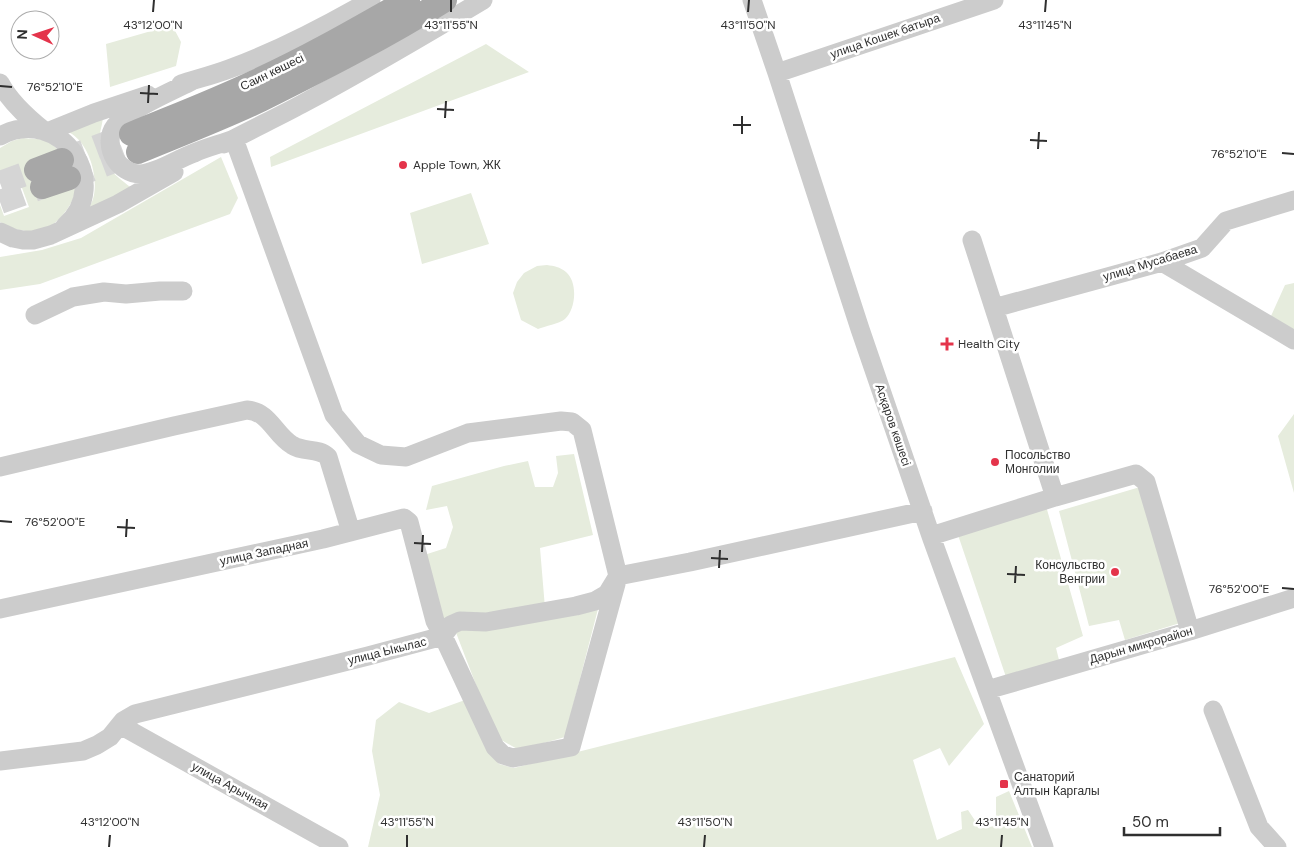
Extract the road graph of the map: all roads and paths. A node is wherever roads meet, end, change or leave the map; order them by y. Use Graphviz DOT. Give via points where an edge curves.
graph roads {
  1 [pos="371,0"];
  2 [pos="408,0"];
  3 [pos="445,0"];
  4 [pos="483,0"];
  5 [pos="752,0"];
  6 [pos="994,0"];
  7 [pos="777,73"];
  8 [pos="192,81"];
  9 [pos="0,83"];
  10 [pos="45,131"];
  11 [pos="0,136"];
  12 [pos="234,139"];
  13 [pos="66,169"];
  14 [pos="39,179"];
  15 [pos="1294,200"];
  16 [pos="60,230"];
  17 [pos="0,232"];
  18 [pos="42,238"];
  19 [pos="972,240"];
  20 [pos="0,247"];
  21 [pos="1162,262"];
  22 [pos="183,291"];
  23 [pos="994,308"];
  24 [pos="35,316"];
  25 [pos="1294,340"];
  26 [pos="0,467"];
  27 [pos="1055,496"];
  28 [pos="923,511"];
  29 [pos="351,532"];
  30 [pos="931,536"];
  31 [pos="618,576"];
  32 [pos="1294,598"];
  33 [pos="0,609"];
  34 [pos="1190,630"];
  35 [pos="443,636"];
  36 [pos="987,690"];
  37 [pos="1213,710"];
  38 [pos="120,725"];
  39 [pos="0,761"];
  40 [pos="340,847"];
  41 [pos="1044,847"];
  42 [pos="1277,847"];
  1 -- 8 [label="street" via="273,51"];
  2 -- 3 [label="main road, Саин көшесі" via="134,143 260,100"];
  4 -- 12 [label="street" via="403,49"];
  5 -- 7 [label="street, Асқаров көшесі"];
  6 -- 7 [label="street, улица Кошек батыра"];
  7 -- 28 [label="street, Асқаров көшесі"];
  8 -- 10 [label="street"];
  8 -- 12 [label="street" via="136,110 114,128 110,148 120,166 140,174"];
  9 -- 10 [label="street" via="31,121"];
  10 -- 11 [label="street" via="28,128"];
  10 -- 16 [label="street" via="60,138 70,148 82,172 84,186 79,206"];
  12 -- 16 [label="street" via="118,204"];
  12 -- 31 [label="street" via="334,415 358,444 381,455 406,457 468,433 572,422 582,430"];
  13 -- 14 [label="main road"];
  15 -- 21 [label="street, улица Мусабаева" via="1226,221 1202,248"];
  16 -- 18 [label="street"];
  17 -- 18 [label="street" via="23,240"];
  18 -- 20 [label="street"];
  19 -- 23 [label="street"];
  21 -- 23 [label="street, улица Мусабаева"];
  21 -- 25 [label="street"];
  22 -- 24 [label="street" via="104,292 73,297"];
  23 -- 27 [label="street"];
  26 -- 29 [label="street" via="174,426 254,411 263,415 295,448 319,451 328,457"];
  27 -- 30 [label="street"];
  27 -- 34 [label="street" via="1136,474 1146,482"];
  28 -- 30 [label="street, Асқаров көшесі"];
  28 -- 31 [label="street"];
  29 -- 33 [label="street, улица Западная"];
  29 -- 35 [label="street, улица Западная" via="404,518 409,522 435,620"];
  30 -- 36 [label="street, Асқаров көшесі"];
  31 -- 35 [label="street" via="607,594 595,601 486,622 460,621 451,624"];
  31 -- 35 [label="street, улица Ыкылас" via="571,747 513,758 503,754 495,747"];
  32 -- 34 [label="street, Дарын микрорайон"];
  34 -- 36 [label="street, Дарын микрорайон"];
  35 -- 38 [label="street, улица Ыкылас" via="135,714"];
  36 -- 41 [label="street, Асқаров көшесі"];
  37 -- 42 [label="street" via="1259,827"];
  38 -- 39 [label="street, улица Ыкылас" via="110,737 83,751"];
  38 -- 40 [label="street, улица Арычная"];
}
